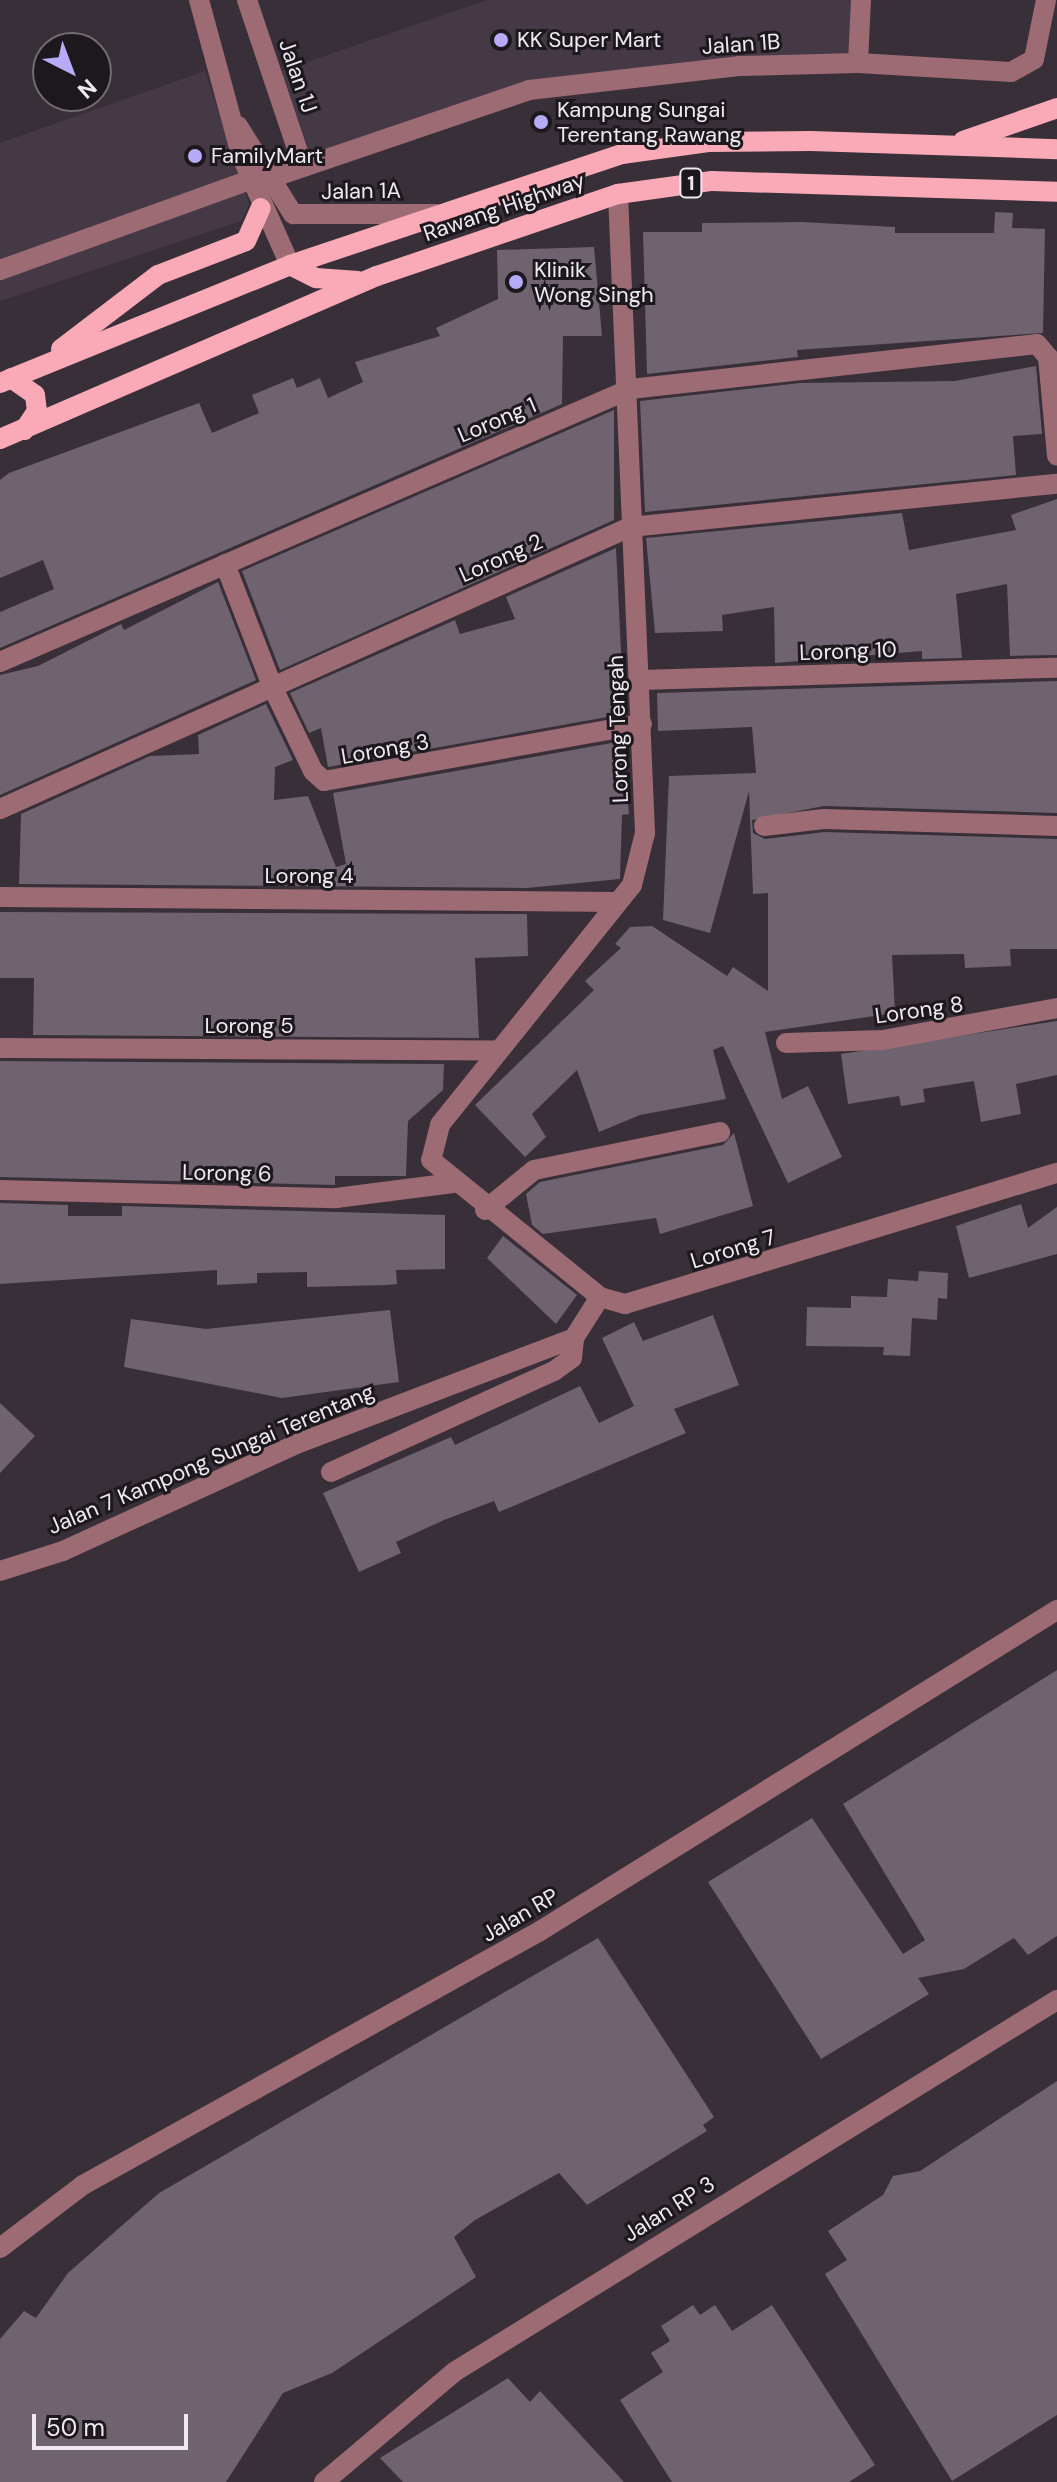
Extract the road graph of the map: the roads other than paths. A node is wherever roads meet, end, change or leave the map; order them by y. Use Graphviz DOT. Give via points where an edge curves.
graph roads {
  1 [pos="199,0"];
  2 [pos="247,0"];
  3 [pos="861,0"];
  4 [pos="1046,0"];
  5 [pos="858,63"];
  6 [pos="1057,108"];
  7 [pos="947,146"];
  8 [pos="1057,149"];
  9 [pos="303,166"];
  10 [pos="1057,177"];
  11 [pos="260,179"];
  12 [pos="1019,191"];
  13 [pos="1057,192"];
  14 [pos="618,194"];
  15 [pos="261,208"];
  16 [pos="440,214"];
  17 [pos="290,265"];
  18 [pos="0,270"];
  19 [pos="377,276"];
  20 [pos="42,363"];
  21 [pos="6,380"];
  22 [pos="630,389"];
  23 [pos="24,430"];
  24 [pos="0,439"];
  25 [pos="1057,456"];
  26 [pos="1057,484"];
  27 [pos="630,527"];
  28 [pos="225,564"];
  29 [pos="0,662"];
  30 [pos="1057,668"];
  31 [pos="641,680"];
  32 [pos="272,686"];
  33 [pos="642,724"];
  34 [pos="0,809"];
  35 [pos="764,826"];
  36 [pos="1057,826"];
  37 [pos="0,897"];
  38 [pos="617,902"];
  39 [pos="1057,1008"];
  40 [pos="786,1043"];
  41 [pos="0,1048"];
  42 [pos="497,1051"];
  43 [pos="720,1132"];
  44 [pos="1057,1173"];
  45 [pos="453,1183"];
  46 [pos="0,1190"];
  47 [pos="485,1210"];
  48 [pos="600,1297"];
  49 [pos="574,1338"];
  50 [pos="331,1472"];
  51 [pos="0,1571"];
  52 [pos="1057,1610"];
  53 [pos="1057,2000"];
  54 [pos="0,2248"];
  55 [pos="324,2482"];
  1 -- 11 [label="street, Jalan 1A"];
  2 -- 9 [label="street, Jalan 1J"];
  3 -- 5 [label="street"];
  4 -- 5 [label="street, Jalan 1B" via="1034,59 1011,72"];
  5 -- 9 [label="street, Jalan 1B" via="739,66 529,90"];
  6 -- 7 [label="main road"];
  7 -- 8 [label="main road, Rawang Highway / 1"];
  7 -- 16 [label="main road, Rawang Highway / 1" via="723,142 651,150"];
  9 -- 11 [label="street, Jalan 1B"];
  10 -- 12 [label="main road"];
  11 -- 15 [label="street, Jalan 1A"];
  11 -- 16 [label="street, Jalan 1A" via="293,214"];
  11 -- 18 [label="street, Jalan 1B"];
  12 -- 13 [label="main road, Rawang Highway / 1"];
  12 -- 14 [label="main road, Rawang Highway / 1" via="712,181"];
  14 -- 19 [label="main road, Rawang Highway / 1"];
  14 -- 22 [label="street, Lorong Tengah"];
  15 -- 17 [label="street, Jalan 1A"];
  15 -- 20 [label="main road" via="246,241 158,275"];
  16 -- 17 [label="main road, Rawang Highway / 1"];
  17 -- 19 [label="main road" via="331,281"];
  17 -- 20 [label="main road, Rawang Highway / 1"];
  19 -- 23 [label="main road, Rawang Highway / 1"];
  20 -- 21 [label="main road, Rawang Highway / 1"];
  21 -- 23 [label="main road" via="35,395 37,411"];
  22 -- 25 [label="street, Lorong 1" via="1045,348"];
  22 -- 27 [label="street, Lorong Tengah"];
  22 -- 28 [label="street, Lorong 1"];
  23 -- 24 [label="main road, Rawang Highway / 1"];
  26 -- 27 [label="street, Lorong 2"];
  27 -- 31 [label="street, Lorong Tengah"];
  27 -- 32 [label="street, Lorong 2"];
  28 -- 29 [label="street, Lorong 1"];
  28 -- 32 [label="street, Lorong 3"];
  30 -- 31 [label="street, Lorong 10"];
  31 -- 33 [label="street, Lorong Tengah"];
  32 -- 33 [label="street, Lorong 3" via="313,771 335,782"];
  32 -- 34 [label="street, Lorong 2"];
  33 -- 38 [label="street, Lorong Tengah" via="645,833 632,885"];
  35 -- 36 [label="street" via="824,819"];
  37 -- 38 [label="street, Lorong 4"];
  38 -- 42 [label="street, Lorong Tengah"];
  39 -- 40 [label="street, Lorong 8" via="883,1040"];
  41 -- 42 [label="street, Lorong 5"];
  42 -- 45 [label="street, Lorong Tengah" via="432,1141 431,1160"];
  43 -- 47 [label="street" via="534,1170"];
  44 -- 48 [label="street, Lorong 7" via="652,1299 625,1304"];
  45 -- 46 [label="street, Lorong 6" via="336,1198"];
  45 -- 47 [label="street"];
  47 -- 48 [label="street"];
  48 -- 49 [label="street"];
  49 -- 50 [label="street" via="572,1358 554,1371"];
  49 -- 51 [label="street, Jalan 7 Kampong Sungai Terentang" via="294,1445 63,1551"];
  52 -- 54 [label="street, Jalan RP" via="540,1931 83,2185"];
  53 -- 55 [label="street, Jalan RP 3" via="454,2372"];
}
